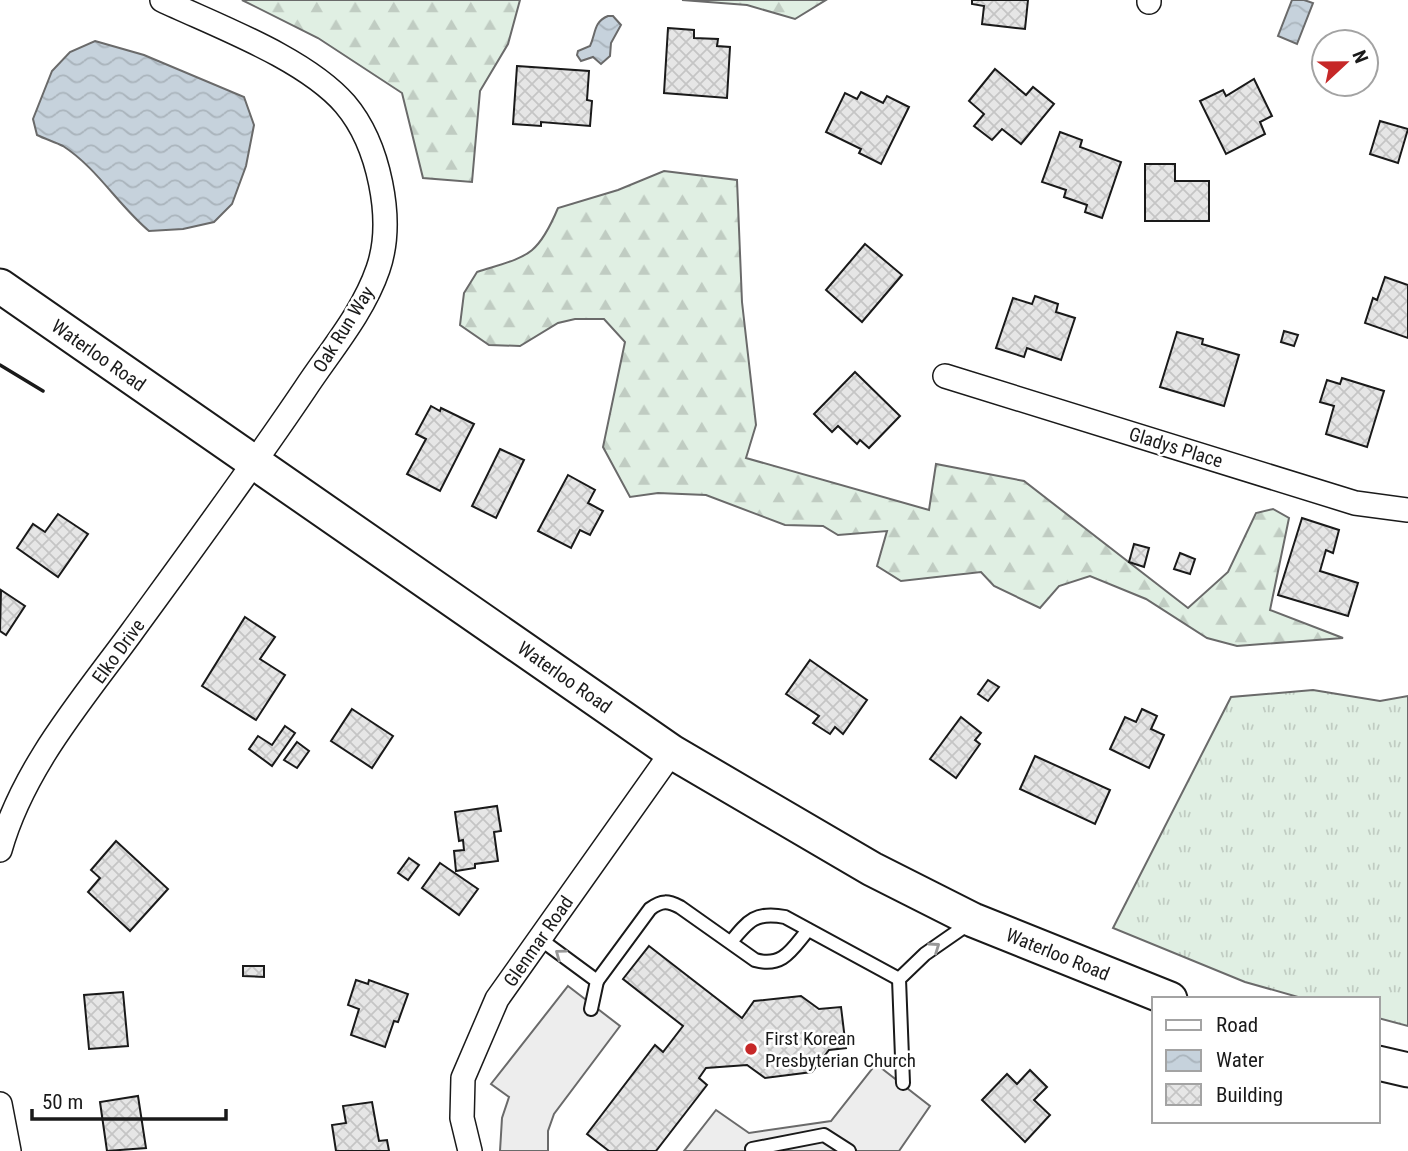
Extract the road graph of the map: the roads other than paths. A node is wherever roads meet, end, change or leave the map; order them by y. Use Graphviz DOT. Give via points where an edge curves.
graph roads {
  1 [pos="162,0"];
  2 [pos="0,286"];
  3 [pos="945,376"];
  4 [pos="255,464"];
  5 [pos="1408,510"];
  6 [pos="672,752"];
  7 [pos="0,850"];
  8 [pos="973,920"];
  9 [pos="808,930"];
  10 [pos="540,939"];
  11 [pos="731,942"];
  12 [pos="899,979"];
  13 [pos="597,981"];
  14 [pos="1165,997"];
  15 [pos="591,1009"];
  16 [pos="1380,1063"];
  17 [pos="1408,1070"];
  18 [pos="903,1083"];
  19 [pos="0,1104"];
  20 [pos="752,1149"];
  21 [pos="9,1151"];
  22 [pos="470,1151"];
  23 [pos="849,1151"];
  1 -- 4 [label="street, Oak Run Way" via="279,56 321,82 346,105 366,140 381,183 385,226 378,268 360,308"];
  2 -- 4 [label="main road, Waterloo Road"];
  3 -- 5 [label="street, Gladys Place" via="1355,503"];
  4 -- 6 [label="main road, Waterloo Road"];
  4 -- 7 [label="street, Elko Drive" via="28,780"];
  6 -- 8 [label="main road, Waterloo Road" via="872,869"];
  6 -- 10 [label="street, Glenmar Road"];
  12 -- 8 [label="lane, one-way"];
  8 -- 14 [label="main road, Waterloo Road"];
  9 -- 11 [label="lane" via="770,914 748,922"];
  9 -- 11 [label="lane" via="788,955 766,963"];
  9 -- 12 [label="lane"];
  13 -- 10 [label="lane, one-way"];
  10 -- 22 [label="street, Glenmar Road" via="497,999 463,1078 462,1118"];
  11 -- 13 [label="lane" via="680,907 660,902"];
  12 -- 18 [label="lane"];
  13 -- 15 [label="lane"];
  16 -- 17 [label="main road"];
  19 -- 21 [label="street"];
  20 -- 23 [label="lane" via="824,1135"];
}
